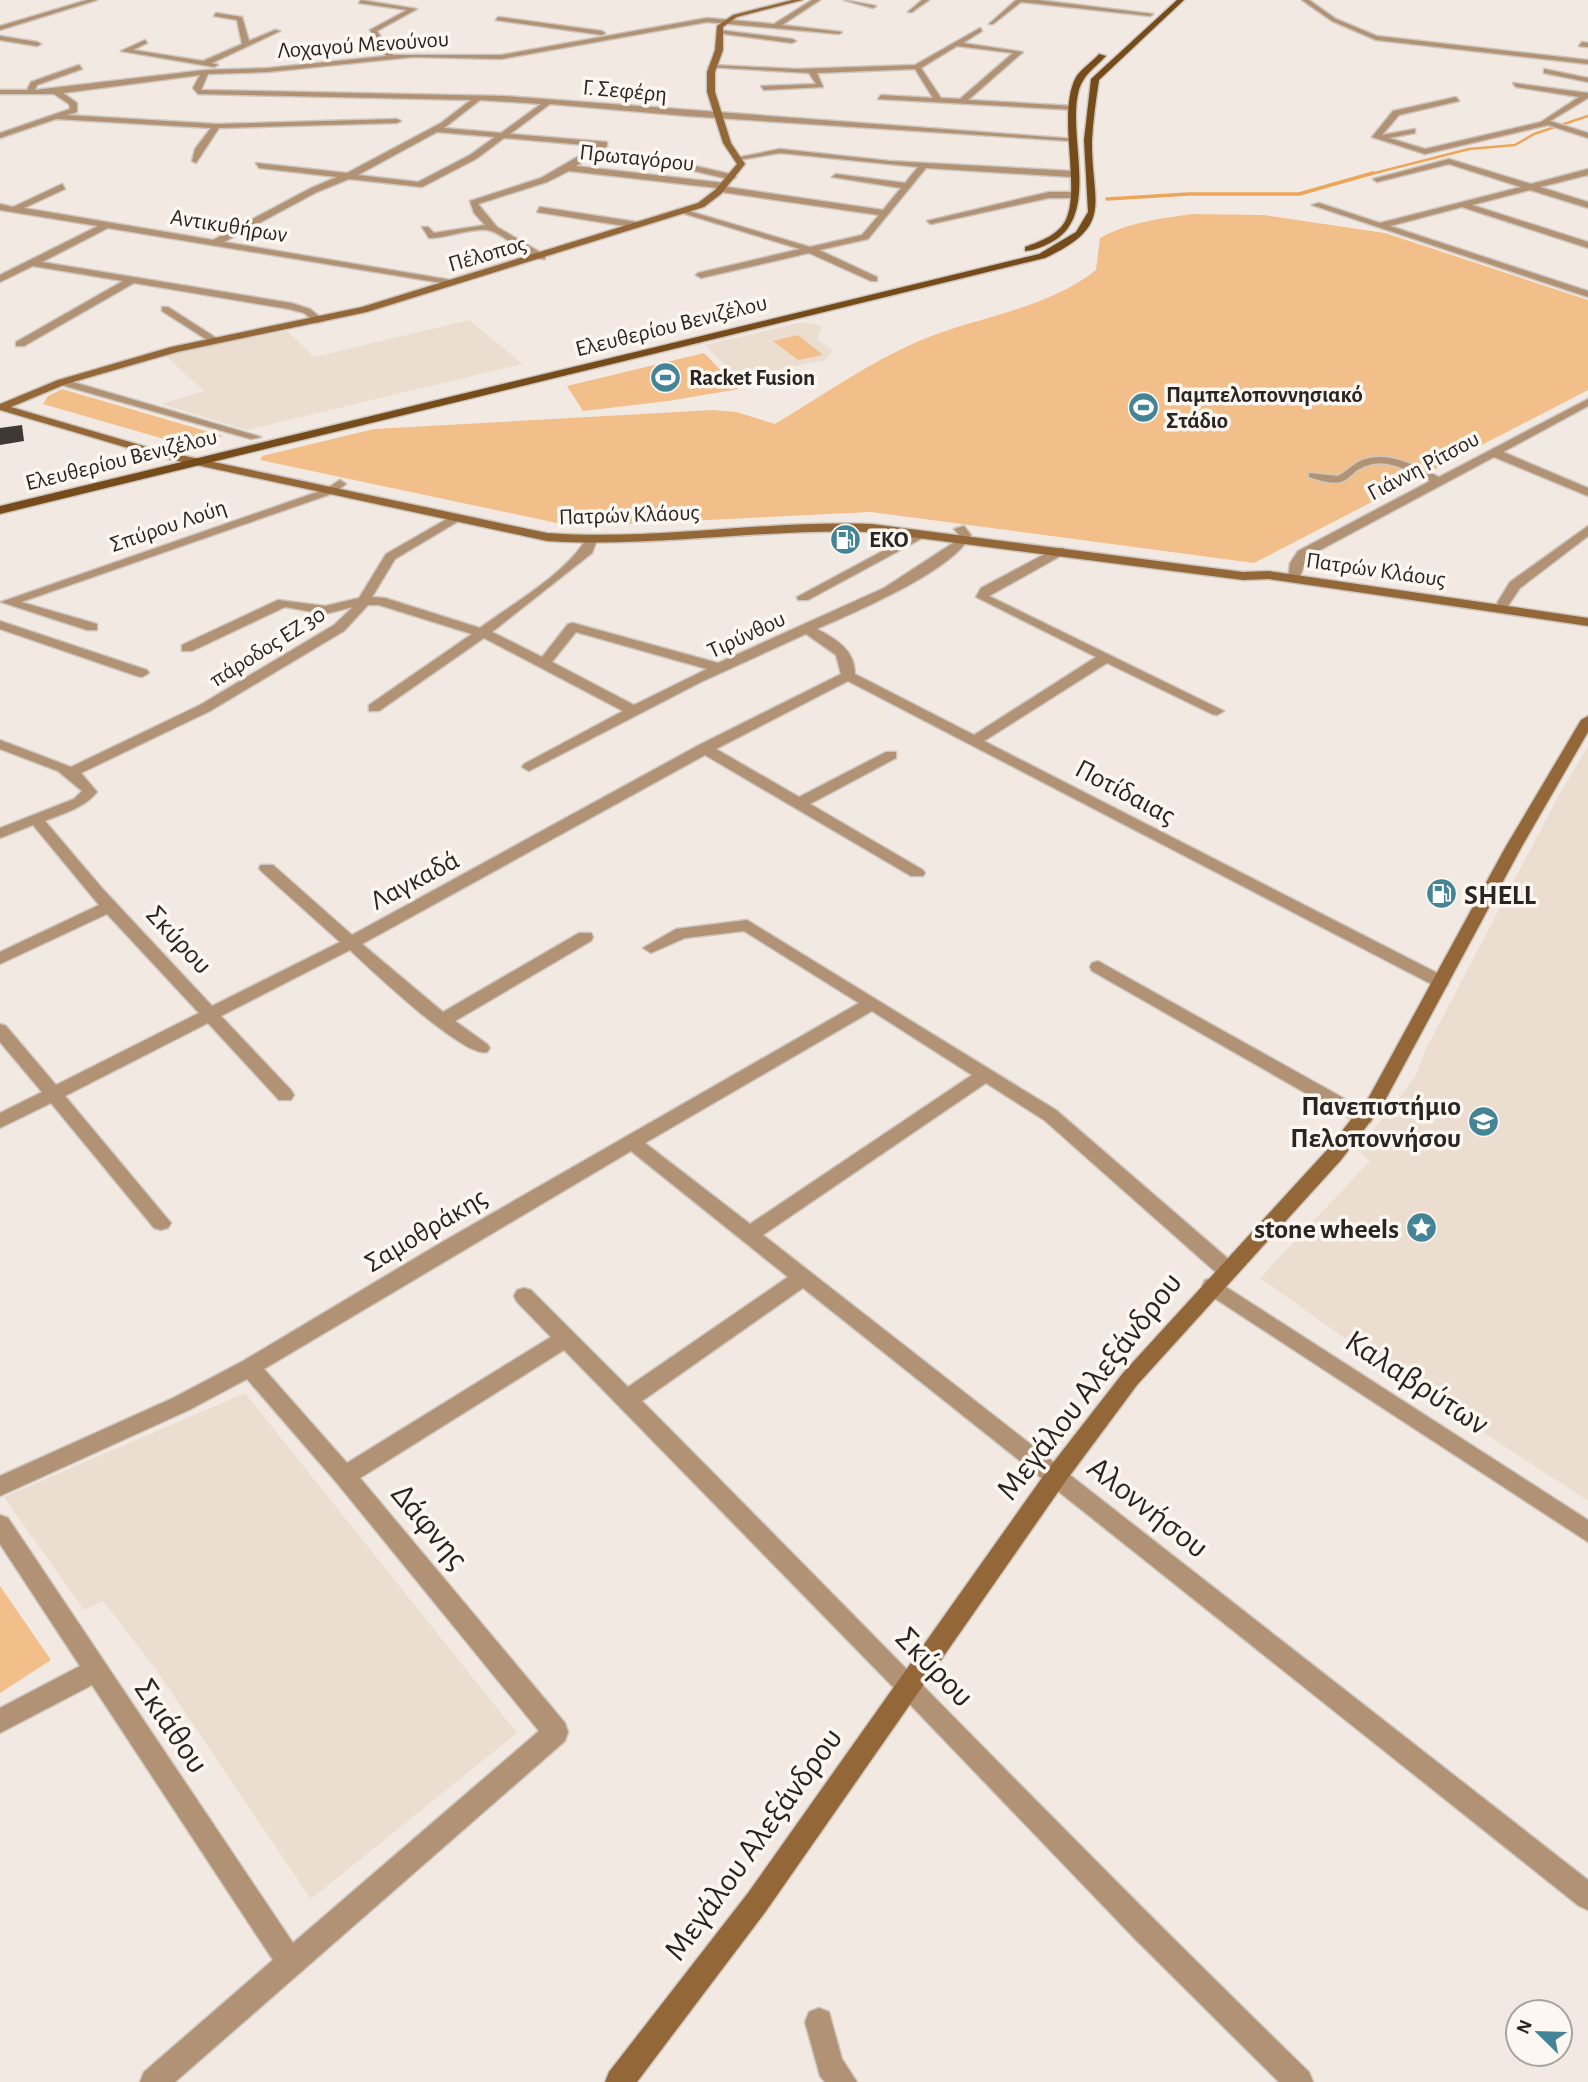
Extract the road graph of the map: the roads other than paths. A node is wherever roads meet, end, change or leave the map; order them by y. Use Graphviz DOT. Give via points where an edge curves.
graph roads {
  1 [pos="93,0"];
  2 [pos="800,0"];
  3 [pos="817,0"];
  4 [pos="847,0"];
  5 [pos="926,0"];
  6 [pos="1020,0"];
  7 [pos="1181,0"];
  8 [pos="1305,0"];
  9 [pos="361,2"];
  10 [pos="873,6"];
  11 [pos="1157,7"];
  12 [pos="910,11"];
  13 [pos="216,15"];
  14 [pos="1150,15"];
  15 [pos="498,19"];
  16 [pos="726,20"];
  17 [pos="991,23"];
  18 [pos="1140,23"];
  19 [pos="777,25"];
  20 [pos="0,28"];
  21 [pos="980,30"];
  22 [pos="277,31"];
  23 [pos="719,32"];
  24 [pos="839,32"];
  25 [pos="617,34"];
  26 [pos="0,38"];
  27 [pos="792,41"];
  28 [pos="145,42"];
  29 [pos="37,44"];
  30 [pos="955,44"];
  31 [pos="246,45"];
  32 [pos="1111,49"];
  33 [pos="391,57"];
  34 [pos="1588,62"];
  35 [pos="79,67"];
  36 [pos="712,67"];
  37 [pos="917,67"];
  38 [pos="204,68"];
  39 [pos="812,71"];
  40 [pos="1547,71"];
  41 [pos="1588,80"];
  42 [pos="1516,85"];
  43 [pos="764,88"];
  44 [pos="74,89"];
  45 [pos="0,92"];
  46 [pos="30,92"];
  47 [pos="56,92"];
  48 [pos="138,92"];
  49 [pos="1587,95"];
  50 [pos="479,97"];
  51 [pos="881,97"];
  52 [pos="1456,99"];
  53 [pos="938,100"];
  54 [pos="548,102"];
  55 [pos="961,102"];
  56 [pos="1073,108"];
  57 [pos="719,116"];
  58 [pos="57,117"];
  59 [pos="397,121"];
  60 [pos="1547,122"];
  61 [pos="34,125"];
  62 [pos="217,126"];
  63 [pos="57,128"];
  64 [pos="436,130"];
  65 [pos="1412,131"];
  66 [pos="505,135"];
  67 [pos="0,136"];
  68 [pos="1588,136"];
  69 [pos="1378,138"];
  70 [pos="1071,139"];
  71 [pos="739,158"];
  72 [pos="664,160"];
  73 [pos="853,160"];
  74 [pos="196,161"];
  75 [pos="259,164"];
  76 [pos="924,165"];
  77 [pos="568,168"];
  78 [pos="1588,172"];
  79 [pos="1072,174"];
  80 [pos="349,176"];
  81 [pos="732,177"];
  82 [pos="836,177"];
  83 [pos="1377,180"];
  84 [pos="827,185"];
  85 [pos="907,186"];
  86 [pos="1528,186"];
  87 [pos="62,187"];
  88 [pos="722,187"];
  89 [pos="818,193"];
  90 [pos="1073,195"];
  91 [pos="810,201"];
  92 [pos="1460,204"];
  93 [pos="1316,205"];
  94 [pos="1588,205"];
  95 [pos="0,207"];
  96 [pos="15,209"];
  97 [pos="540,210"];
  98 [pos="685,211"];
  99 [pos="886,213"];
  100 [pos="931,221"];
  101 [pos="107,225"];
  102 [pos="637,225"];
  103 [pos="1380,226"];
  104 [pos="493,227"];
  105 [pos="215,243"];
  106 [pos="1588,245"];
  107 [pos="441,247"];
  108 [pos="810,250"];
  109 [pos="542,257"];
  110 [pos="33,263"];
  111 [pos="701,275"];
  112 [pos="0,279"];
  113 [pos="133,279"];
  114 [pos="874,279"];
  115 [pos="451,284"];
  116 [pos="1588,294"];
  117 [pos="166,309"];
  118 [pos="320,321"];
  119 [pos="216,341"];
  120 [pos="20,344"];
  121 [pos="62,382"];
  122 [pos="1588,402"];
  123 [pos="1,407"];
  124 [pos="255,437"];
  125 [pos="1493,452"];
  126 [pos="173,457"];
  127 [pos="193,458"];
  128 [pos="215,458"];
  129 [pos="1313,475"];
  130 [pos="1439,481"];
  131 [pos="335,488"];
  132 [pos="1588,492"];
  133 [pos="0,500"];
  134 [pos="0,510"];
  135 [pos="456,519"];
  136 [pos="1588,530"];
  137 [pos="924,534"];
  138 [pos="963,534"];
  139 [pos="591,540"];
  140 [pos="1060,551"];
  141 [pos="1269,575"];
  142 [pos="1294,579"];
  143 [pos="803,597"];
  144 [pos="365,600"];
  145 [pos="4,601"];
  146 [pos="1503,603"];
  147 [pos="1476,604"];
  148 [pos="38,611"];
  149 [pos="1588,615"];
  150 [pos="1588,622"];
  151 [pos="92,627"];
  152 [pos="807,629"];
  153 [pos="4,630"];
  154 [pos="482,633"];
  155 [pos="187,648"];
  156 [pos="1106,657"];
  157 [pos="545,662"];
  158 [pos="720,668"];
  159 [pos="142,673"];
  160 [pos="848,676"];
  161 [pos="374,708"];
  162 [pos="634,711"];
  163 [pos="1217,711"];
  164 [pos="1588,720"];
  165 [pos="974,741"];
  166 [pos="0,744"];
  167 [pos="704,748"];
  168 [pos="891,755"];
  169 [pos="529,766"];
  170 [pos="70,773"];
  171 [pos="798,804"];
  172 [pos="36,819"];
  173 [pos="0,833"];
  174 [pos="267,868"];
  175 [pos="917,873"];
  176 [pos="110,906"];
  177 [pos="584,937"];
  178 [pos="349,944"];
  179 [pos="651,948"];
  180 [pos="0,959"];
  181 [pos="1098,967"];
  182 [pos="1441,982"];
  183 [pos="871,1004"];
  184 [pos="210,1015"];
  185 [pos="442,1021"];
  186 [pos="0,1030"];
  187 [pos="481,1048"];
  188 [pos="985,1074"];
  189 [pos="54,1094"];
  190 [pos="285,1095"];
  191 [pos="1364,1118"];
  192 [pos="0,1121"];
  193 [pos="633,1143"];
  194 [pos="161,1223"];
  195 [pos="750,1234"];
  196 [pos="805,1276"];
  197 [pos="1219,1278"];
  198 [pos="524,1296"];
  199 [pos="565,1339"];
  200 [pos="250,1367"];
  201 [pos="625,1401"];
  202 [pos="1057,1475"];
  203 [pos="345,1476"];
  204 [pos="0,1486"];
  205 [pos="0,1525"];
  206 [pos="1588,1532"];
  207 [pos="96,1670"];
  208 [pos="908,1685"];
  209 [pos="0,1721"];
  210 [pos="1588,1897"];
  211 [pos="290,1962"];
  212 [pos="820,2022"];
  213 [pos="154,2082"];
  214 [pos="619,2082"];
  215 [pos="843,2082"];
  216 [pos="1300,2082"];
  1 -- 20 [label="street"];
  2 -- 16 [label="main road"];
  3 -- 19 [label="street"];
  4 -- 10 [label="street"];
  5 -- 12 [label="street"];
  6 -- 14 [label="street"];
  6 -- 17 [label="street"];
  7 -- 128 [label="main road, Ελευθερίου Βενιζέλου" via="1095,79 1088,140 1092,212 1078,236 1062,247 1015,263"];
  8 -- 34 [label="street" via="1334,20 1376,38"];
  9 -- 33 [label="street" via="415,9 373,30"];
  11 -- 14 [label="main road"];
  13 -- 31 [label="street" via="240,18"];
  14 -- 18 [label="main road"];
  15 -- 25 [label="street"];
  16 -- 19 [label="street, Λοχαγού Μενούνου"];
  16 -- 23 [label="main road"];
  16 -- 25 [label="street, Λοχαγού Μενούνου"];
  19 -- 24 [label="street, Λοχαγού Μενούνου"];
  21 -- 30 [label="street"];
  22 -- 31 [label="street"];
  23 -- 27 [label="street"];
  23 -- 36 [label="main road" via="719,50"];
  25 -- 33 [label="street, Λοχαγού Μενούνου" via="498,57"];
  26 -- 29 [label="street"];
  28 -- 38 [label="street" via="125,51"];
  30 -- 37 [label="street"];
  30 -- 55 [label="street" via="1019,52"];
  31 -- 38 [label="street"];
  32 -- 56 [label="main road, Ελευθερίου Βενιζέλου" via="1079,78"];
  33 -- 38 [label="street, Λοχαγού Μενούνου" via="236,71"];
  35 -- 46 [label="street" via="34,84"];
  36 -- 39 [label="street"];
  36 -- 57 [label="main road" via="710,83"];
  37 -- 39 [label="street"];
  37 -- 53 [label="street"];
  38 -- 44 [label="street, Λοχαγού Μενούνου"];
  38 -- 50 [label="street, Γ. Σεφέρη" via="198,92"];
  39 -- 43 [label="street" via="817,86"];
  40 -- 41 [label="street"];
  42 -- 49 [label="street"];
  44 -- 47 [label="street, Λοχαγού Μενούνου"];
  44 -- 48 [label="street"];
  45 -- 46 [label="street, Λοχαγού Μενούνου"];
  46 -- 47 [label="street, Λοχαγού Μενούνου"];
  47 -- 58 [label="street" via="75,107"];
  49 -- 60 [label="street"];
  50 -- 54 [label="street, Γ. Σεφέρη"];
  50 -- 64 [label="street"];
  51 -- 53 [label="street"];
  52 -- 69 [label="street" via="1396,113 1376,134"];
  53 -- 55 [label="street"];
  54 -- 57 [label="street, Γ. Σεφέρη"];
  54 -- 66 [label="street"];
  55 -- 56 [label="street"];
  56 -- 70 [label="main road, Ελευθερίου Βενιζέλου"];
  57 -- 70 [label="street, Γ. Σεφέρη"];
  57 -- 71 [label="main road" via="727,143"];
  58 -- 61 [label="street"];
  58 -- 62 [label="street"];
  59 -- 62 [label="street"];
  60 -- 68 [label="street"];
  60 -- 69 [label="street" via="1418,152"];
  61 -- 63 [label="street"];
  61 -- 67 [label="street"];
  62 -- 74 [label="street" via="199,149"];
  64 -- 66 [label="street"];
  64 -- 80 [label="street"];
  65 -- 69 [label="street"];
  66 -- 77 [label="street" via="604,144"];
  66 -- 80 [label="street" via="419,185"];
  70 -- 79 [label="main road, Ελευθερίου Βενιζέλου"];
  71 -- 73 [label="street" via="776,151"];
  71 -- 81 [label="main road, Πέλοπος" via="741,164"];
  72 -- 81 [label="street"];
  73 -- 76 [label="street"];
  73 -- 82 [label="street"];
  75 -- 80 [label="street"];
  76 -- 79 [label="street"];
  76 -- 85 [label="street"];
  77 -- 88 [label="street, Πρωταγόρου"];
  77 -- 104 [label="street, Πρωταγόρου" via="476,201 478,212"];
  78 -- 86 [label="street"];
  79 -- 90 [label="main road, Ελευθερίου Βενιζέλου"];
  80 -- 105 [label="street"];
  81 -- 88 [label="main road, Πέλοπος"];
  82 -- 84 [label="street"];
  82 -- 85 [label="street"];
  83 -- 86 [label="street" via="1449,161"];
  85 -- 99 [label="street"];
  86 -- 92 [label="street"];
  86 -- 94 [label="street"];
  87 -- 96 [label="street"];
  88 -- 91 [label="street, Πρωταγόρου"];
  88 -- 98 [label="main road, Πέλοπος"];
  89 -- 91 [label="street"];
  90 -- 100 [label="street" via="1049,195"];
  90 -- 124 [label="main road, Ελευθερίου Βενιζέλου" via="1070,222 1059,233 1023,251"];
  91 -- 99 [label="street, Πρωταγόρου"];
  92 -- 103 [label="street"];
  92 -- 106 [label="street"];
  93 -- 103 [label="street"];
  95 -- 96 [label="street, Αντικυθήρων"];
  96 -- 101 [label="street, Αντικυθήρων"];
  97 -- 102 [label="street"];
  98 -- 102 [label="main road, Πέλοπος"];
  98 -- 108 [label="street"];
  99 -- 108 [label="street" via="865,237"];
  101 -- 105 [label="street, Αντικυθήρων"];
  101 -- 110 [label="street"];
  102 -- 109 [label="main road, Πέλοπος"];
  103 -- 116 [label="street"];
  104 -- 107 [label="street" via="428,233"];
  104 -- 109 [label="street, Πρωταγόρου"];
  105 -- 115 [label="street, Αντικυθήρων"];
  108 -- 111 [label="street"];
  108 -- 114 [label="street"];
  109 -- 115 [label="main road, Πέλοπος"];
  110 -- 112 [label="street"];
  110 -- 113 [label="street"];
  113 -- 118 [label="street" via="298,308"];
  113 -- 120 [label="street"];
  115 -- 118 [label="main road, Πέλοπος"];
  117 -- 119 [label="street"];
  118 -- 119 [label="main road, Πέλοπος"];
  119 -- 121 [label="main road, Πέλοπος"];
  121 -- 123 [label="main road, Πέλοπος"];
  121 -- 124 [label="street"];
  122 -- 125 [label="street, Γιάννη Ρίτσου"];
  123 -- 126 [label="main road, Πατρών Κλάους"];
  123 -- 127 [label="main road, Πατρών Κλάους" via="43,411"];
  124 -- 127 [label="main road, Ελευθερίου Βενιζέλου"];
  125 -- 130 [label="street, Γιάννη Ρίτσου"];
  125 -- 132 [label="street"];
  126 -- 127 [label="main road, Πατρών Κλάους"];
  126 -- 133 [label="main road, Ελευθερίου Βενιζέλου"];
  127 -- 128 [label="main road, Ελευθερίου Βενιζέλου"];
  127 -- 131 [label="main road, Πατρών Κλάους"];
  127 -- 134 [label="main road, Ελευθερίου Βενιζέλου"];
  128 -- 131 [label="main road, Πατρών Κλάους"];
  129 -- 130 [label="street" via="1345,479 1360,466 1379,461"];
  130 -- 142 [label="street, Γιάννη Ρίτσου" via="1302,554"];
  131 -- 135 [label="main road, Πατρών Κλάους"];
  131 -- 138 [label="main road, Πατρών Κλάους" via="568,530 622,531 835,517"];
  131 -- 145 [label="street, Σπύρου Λούη"];
  135 -- 139 [label="main road, Πατρών Κλάους" via="547,537"];
  135 -- 144 [label="street, πάροδος ΕΖ 30" via="390,557"];
  136 -- 146 [label="street" via="1515,585"];
  137 -- 138 [label="main road, Πατρών Κλάους"];
  137 -- 139 [label="main road, Πατρών Κλάους" via="831,525"];
  137 -- 143 [label="street"];
  138 -- 140 [label="main road, Πατρών Κλάους"];
  138 -- 141 [label="main road, Πατρών Κλάους" via="1247,568"];
  138 -- 152 [label="street, Τιρύνθου" via="919,571"];
  139 -- 154 [label="street" via="583,556"];
  140 -- 141 [label="main road, Πατρών Κλάους" via="1243,576"];
  140 -- 156 [label="street" via="982,597"];
  141 -- 142 [label="main road, Πατρών Κλάους"];
  142 -- 147 [label="main road, Πατρών Κλάους"];
  144 -- 154 [label="street"];
  144 -- 155 [label="street" via="328,610 283,603"];
  144 -- 170 [label="street, πάροδος ΕΖ 30" via="339,628 263,675"];
  145 -- 148 [label="street"];
  146 -- 147 [label="main road"];
  146 -- 149 [label="main road"];
  147 -- 150 [label="main road"];
  148 -- 151 [label="street"];
  148 -- 153 [label="street"];
  152 -- 158 [label="street, Τιρύνθου"];
  152 -- 160 [label="street" via="843,652 849,662"];
  153 -- 159 [label="street"];
  154 -- 157 [label="street"];
  154 -- 161 [label="street"];
  156 -- 163 [label="street"];
  156 -- 165 [label="street"];
  157 -- 158 [label="street" via="573,627"];
  157 -- 162 [label="street"];
  158 -- 162 [label="street, Τιρύνθου"];
  160 -- 165 [label="street, Ποτίδαιας"];
  160 -- 167 [label="street, Λαγκαδά"];
  162 -- 169 [label="street, Τιρύνθου"];
  164 -- 182 [label="main road, Μεγάλου Αλεξάνδρου"];
  165 -- 182 [label="street, Ποτίδαιας"];
  166 -- 170 [label="street"];
  167 -- 171 [label="street"];
  167 -- 178 [label="street, Λαγκαδά"];
  168 -- 171 [label="street"];
  170 -- 172 [label="street" via="90,792 79,802"];
  171 -- 175 [label="street"];
  172 -- 173 [label="street"];
  172 -- 176 [label="street, Σκύρου"];
  174 -- 178 [label="street"];
  176 -- 180 [label="street"];
  176 -- 184 [label="street, Σκύρου"];
  177 -- 185 [label="street"];
  178 -- 184 [label="street, Λαγκαδά"];
  178 -- 185 [label="street"];
  179 -- 183 [label="street, Καλαβρύτων" via="682,933 747,925"];
  181 -- 191 [label="street"];
  182 -- 191 [label="main road, Μεγάλου Αλεξάνδρου"];
  183 -- 188 [label="street, Καλαβρύτων"];
  183 -- 193 [label="street, Σαμοθράκης"];
  184 -- 189 [label="street, Λαγκαδά"];
  184 -- 190 [label="street, Σκύρου"];
  185 -- 187 [label="street"];
  186 -- 189 [label="street"];
  188 -- 195 [label="street"];
  188 -- 197 [label="street, Καλαβρύτων" via="1066,1127"];
  189 -- 192 [label="street, Λαγκαδά"];
  189 -- 194 [label="street"];
  191 -- 197 [label="main road, Μεγάλου Αλεξάνδρου"];
  193 -- 195 [label="street, Αλοννήσου"];
  193 -- 200 [label="street, Σαμοθράκης"];
  195 -- 196 [label="street, Αλοννήσου"];
  196 -- 201 [label="street"];
  196 -- 202 [label="street, Αλοννήσου"];
  197 -- 202 [label="main road, Μεγάλου Αλεξάνδρου" via="1130,1379"];
  197 -- 206 [label="street, Καλαβρύτων"];
  198 -- 199 [label="street, Σκύρου"];
  199 -- 201 [label="street, Σκύρου"];
  199 -- 203 [label="street"];
  200 -- 203 [label="street, Δάφνης"];
  200 -- 204 [label="street, Σαμοθράκης" via="181,1404"];
  201 -- 208 [label="street, Σκύρου"];
  202 -- 208 [label="main road, Μεγάλου Αλεξάνδρου"];
  202 -- 210 [label="street, Αλοννήσου"];
  203 -- 211 [label="street, Δάφνης" via="555,1732"];
  205 -- 207 [label="street, Σκιάθου"];
  207 -- 209 [label="street"];
  207 -- 211 [label="street, Σκιάθου"];
  208 -- 214 [label="main road, Μεγάλου Αλεξάνδρου" via="757,1902"];
  208 -- 216 [label="street, Σκύρου" via="1188,1975"];
  211 -- 213 [label="street"];
  212 -- 215 [label="street" via="831,2066"];
}
